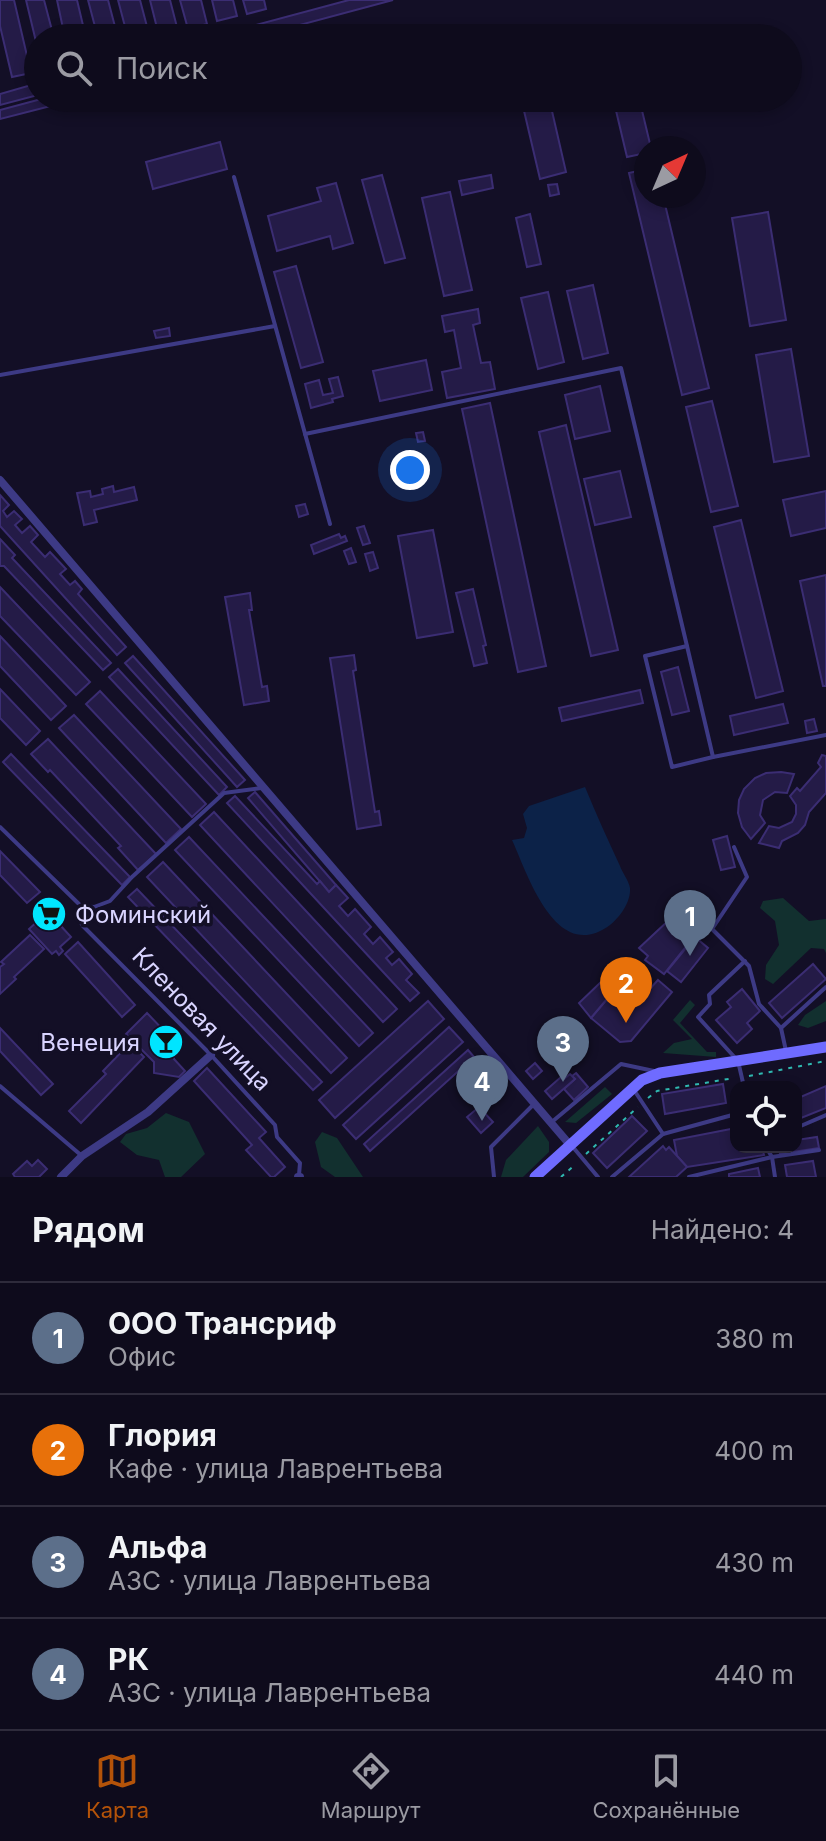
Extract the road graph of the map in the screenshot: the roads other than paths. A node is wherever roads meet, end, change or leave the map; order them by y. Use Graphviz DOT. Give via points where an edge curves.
graph roads {
  1 [pos="234,177"];
  2 [pos="275,326"];
  3 [pos="0,375"];
  4 [pos="305,434"];
  5 [pos="0,480"];
  6 [pos="330,524"];
  7 [pos="687,646"];
  8 [pos="826,735"];
  9 [pos="713,757"];
  10 [pos="264,788"];
  11 [pos="0,827"];
  12 [pos="734,847"];
  13 [pos="81,906"];
  14 [pos="745,961"];
  15 [pos="826,987"];
  16 [pos="781,1028"];
  17 [pos="826,1047"];
  18 [pos="787,1053"];
  19 [pos="211,1055"];
  20 [pos="738,1061"];
  21 [pos="660,1073"];
  22 [pos="743,1081"];
  23 [pos="0,1086"];
  24 [pos="633,1088"];
  25 [pos="535,1104"];
  26 [pos="826,1115"];
  27 [pos="730,1116"];
  28 [pos="551,1123"];
  29 [pos="802,1125"];
  30 [pos="663,1134"];
  31 [pos="570,1145"];
  32 [pos="819,1150"];
  33 [pos="770,1153"];
  34 [pos="82,1156"];
  35 [pos="772,1157"];
  36 [pos="61,1177"];
  37 [pos="299,1177"];
  38 [pos="494,1177"];
  39 [pos="535,1177"];
  40 [pos="598,1177"];
  41 [pos="612,1177"];
  42 [pos="689,1177"];
  43 [pos="775,1177"];
  1 -- 2 [label="lane"];
  2 -- 3 [label="lane"];
  2 -- 4 [label="lane"];
  4 -- 6 [label="lane"];
  4 -- 7 [label="lane" via="621,368"];
  5 -- 10 [label="street"];
  7 -- 9 [label="lane"];
  7 -- 9 [label="lane" via="645,656 672,767"];
  8 -- 9 [label="lane"];
  10 -- 13 [label="lane" via="224,793 110,901"];
  10 -- 25 [label="street"];
  11 -- 13 [label="lane, Кленовая улица"];
  12 -- 14 [label="lane" via="747,877 712,929"];
  13 -- 19 [label="lane, Кленовая улица" via="78,918 83,926"];
  14 -- 16 [label="lane" via="759,1004"];
  14 -- 20 [label="lane" via="709,995 710,1004 698,1017"];
  15 -- 16 [label="lane"];
  16 -- 18 [label="lane"];
  17 -- 18 [label="street"];
  18 -- 20 [label="street"];
  19 -- 34 [label="street" via="148,1112"];
  19 -- 37 [label="lane, Кленовая улица" via="275,1125 277,1137 300,1163"];
  20 -- 21 [label="street"];
  20 -- 22 [label="lane"];
  21 -- 24 [label="street"];
  21 -- 28 [label="lane" via="621,1064"];
  23 -- 34 [label="lane"];
  24 -- 30 [label="lane"];
  24 -- 31 [label="street"];
  25 -- 28 [label="street"];
  25 -- 38 [label="lane" via="491,1147"];
  26 -- 29 [label="lane"];
  27 -- 30 [label="lane"];
  28 -- 31 [label="street"];
  30 -- 41 [label="lane"];
  31 -- 39 [label="street"];
  31 -- 40 [label="lane"];
  32 -- 35 [label="lane"];
  33 -- 35 [label="lane"];
  34 -- 36 [label="street"];
  35 -- 42 [label="lane"];
  35 -- 43 [label="lane"];
}
